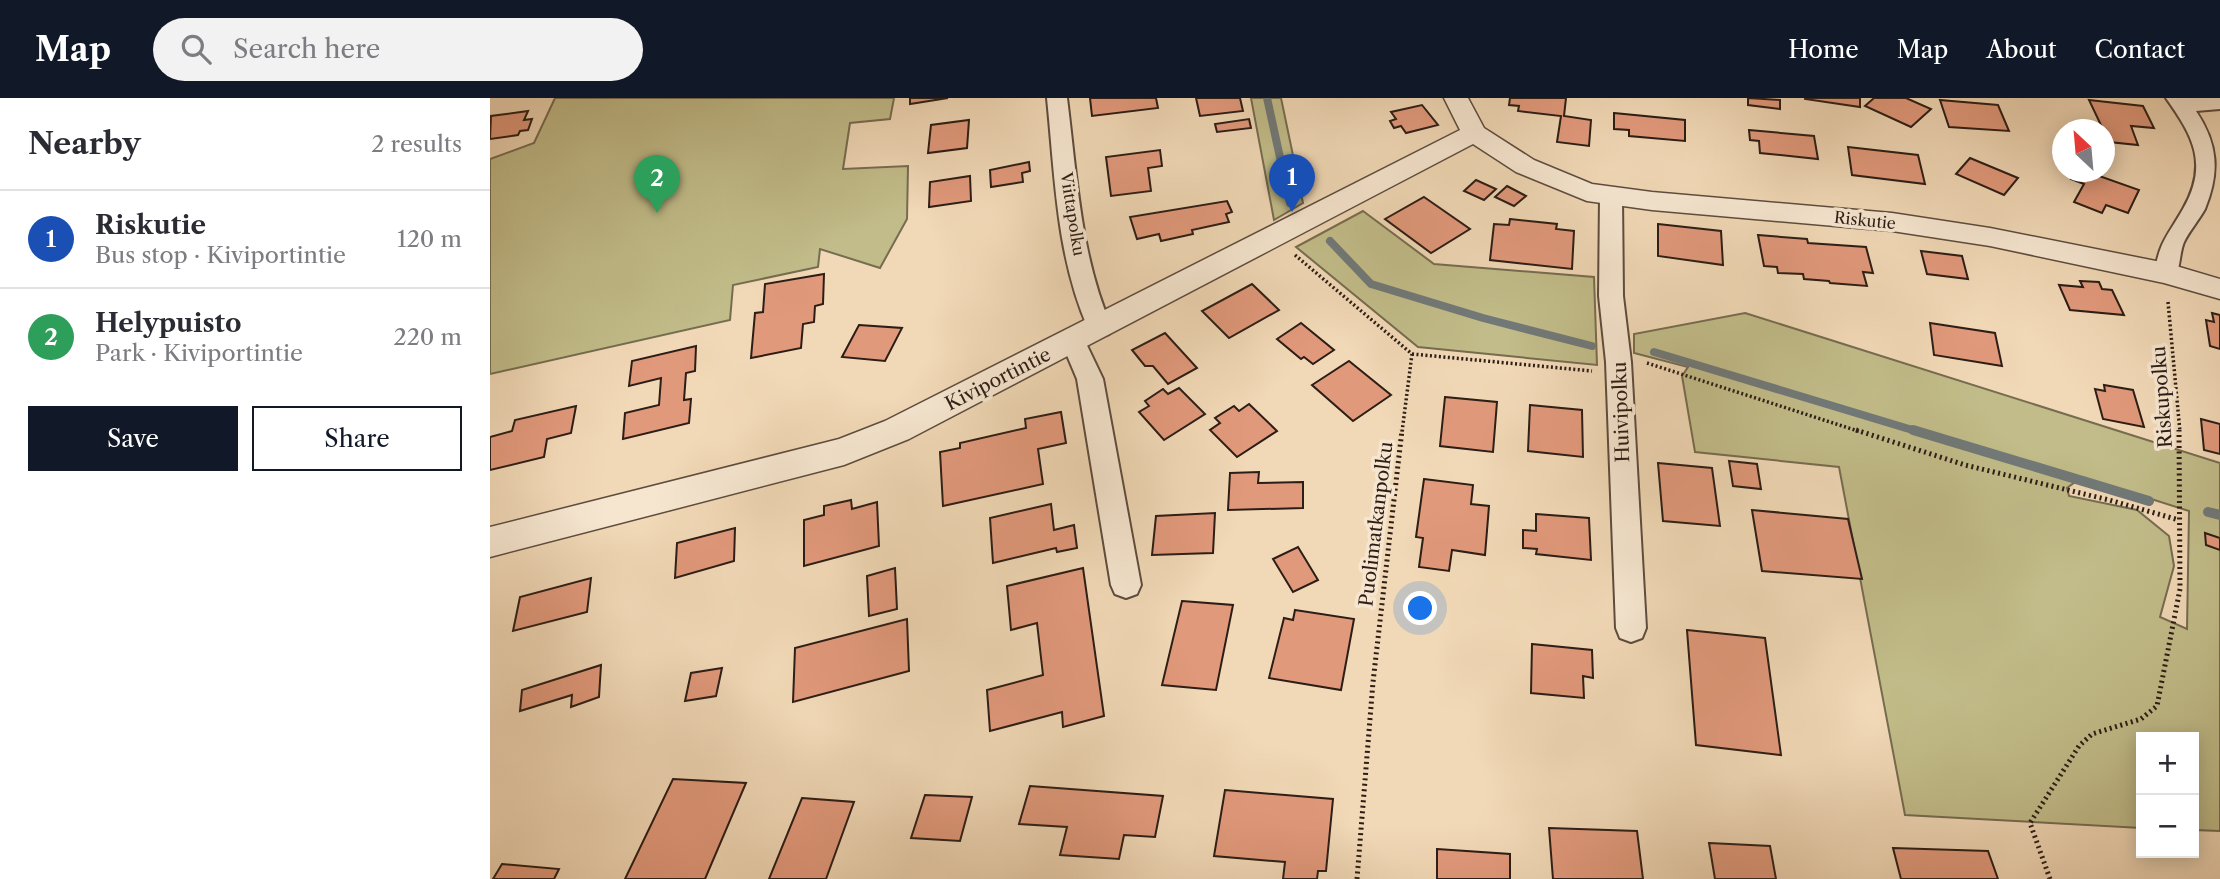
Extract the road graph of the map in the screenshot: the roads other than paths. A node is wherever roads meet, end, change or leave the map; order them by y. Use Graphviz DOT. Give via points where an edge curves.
graph roads {
  1 [pos="1057,98"];
  2 [pos="1455,98"];
  3 [pos="2179,102"];
  4 [pos="2220,103"];
  5 [pos="1474,133"];
  6 [pos="1611,197"];
  7 [pos="2166,273"];
  8 [pos="2220,289"];
  9 [pos="1086,334"];
  10 [pos="490,542"];
  11 [pos="1126,584"];
  12 [pos="1631,628"];
  1 -- 9 [label="street, Viittapolku" via="1069,209 1091,311"];
  2 -- 5 [label="street, Riskutie"];
  3 -- 4 [label="street"];
  3 -- 7 [label="street" via="2198,125 2211,171 2204,194 2171,246"];
  5 -- 6 [label="street, Riskutie" via="1525,166"];
  5 -- 9 [label="street, Kiviportintie"];
  6 -- 7 [label="street, Riskutie" via="1892,222 2057,249"];
  6 -- 12 [label="street, Huivipolku"];
  7 -- 8 [label="street, Riskutie"];
  9 -- 10 [label="street, Kiviportintie" via="897,430 844,451"];
  9 -- 11 [label="street, Viittapolku"];
}
